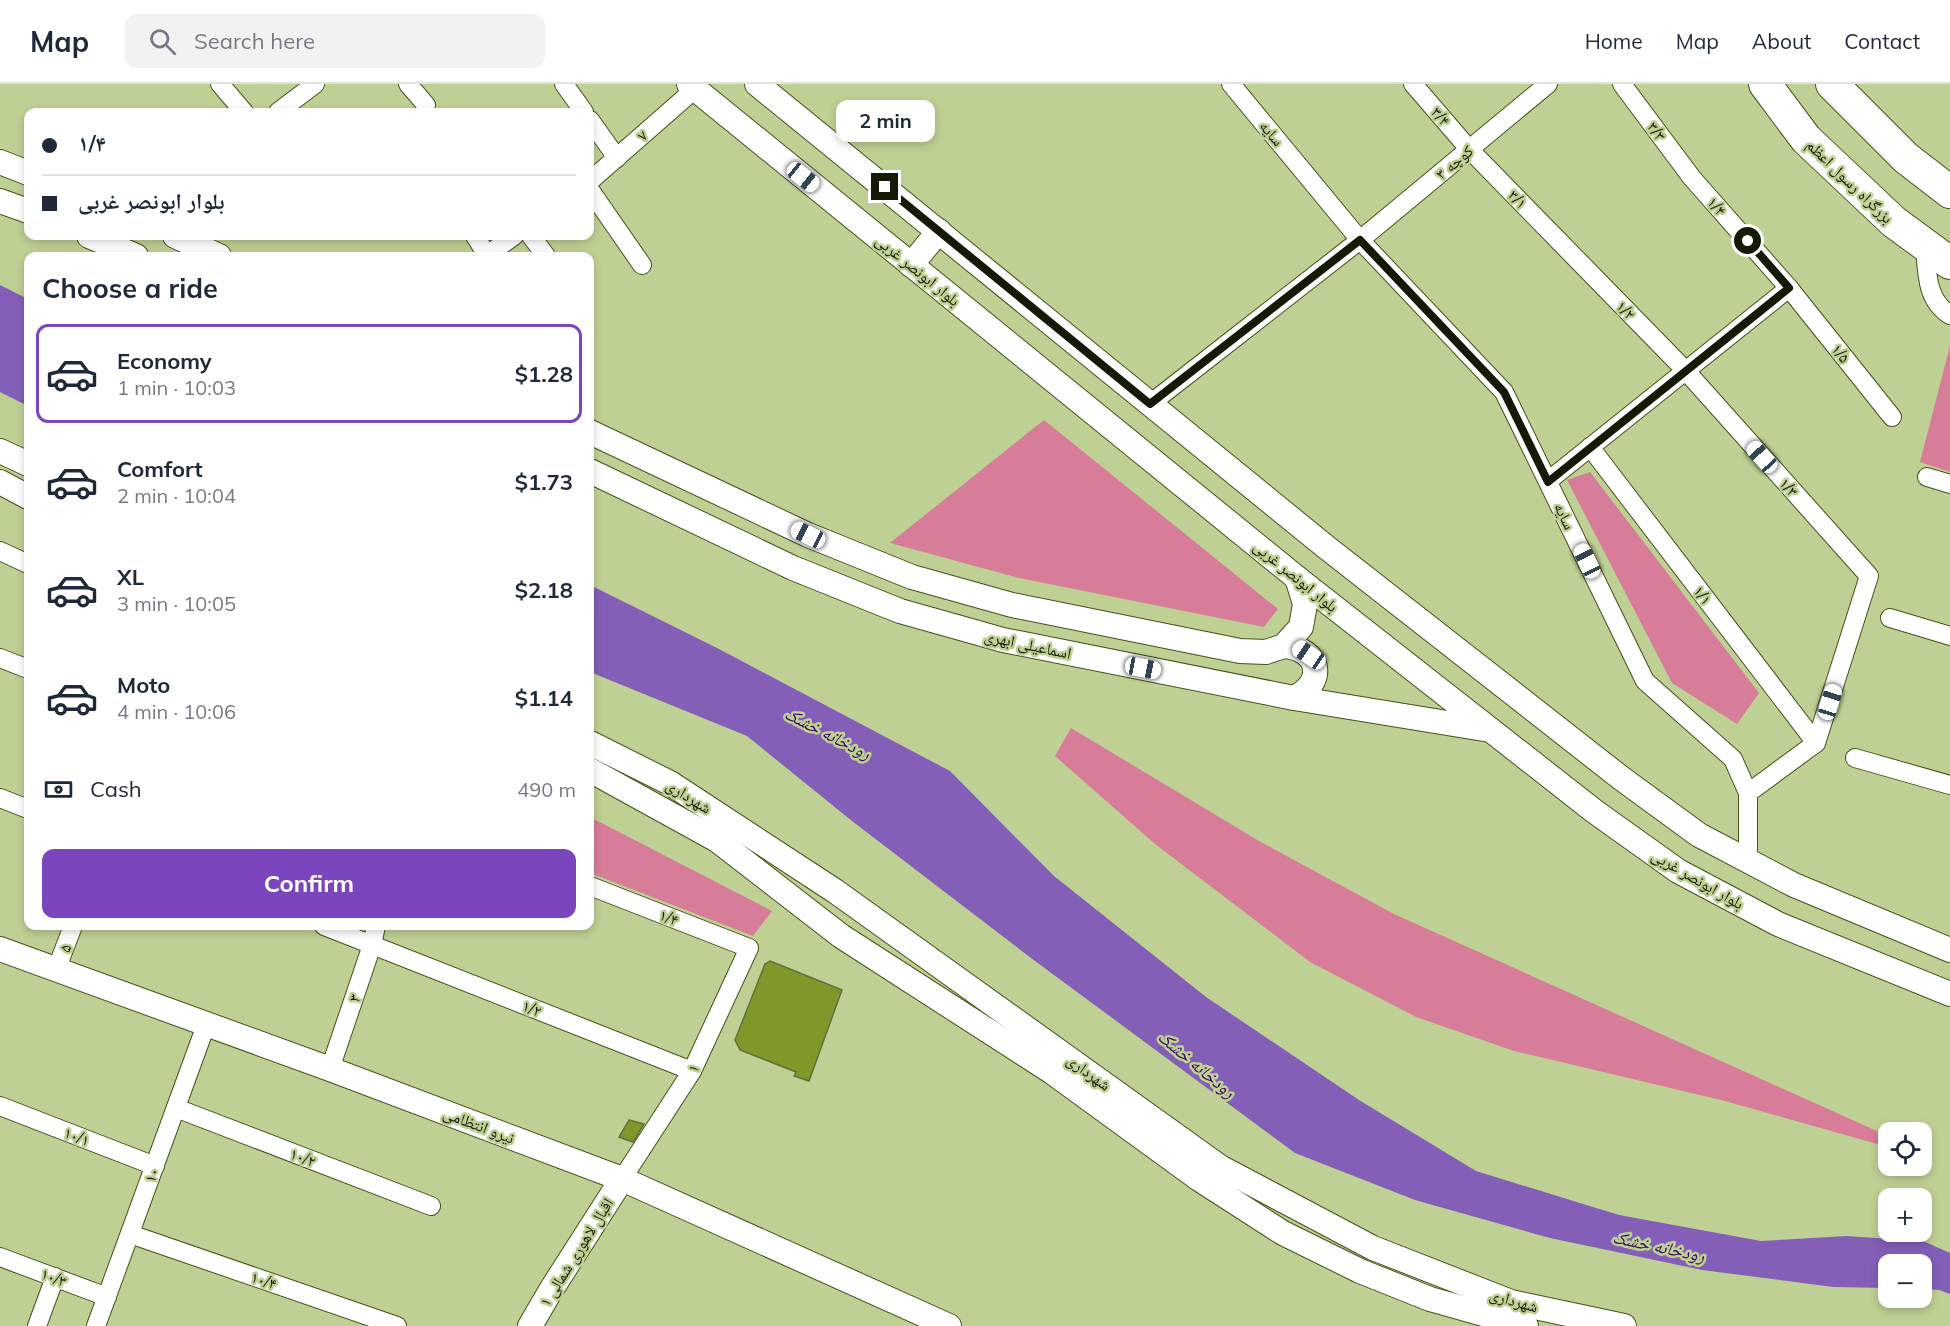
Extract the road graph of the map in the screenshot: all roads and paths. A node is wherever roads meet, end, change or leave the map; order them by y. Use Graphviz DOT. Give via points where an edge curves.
graph roads {
  1 [pos="220,84"];
  2 [pos="315,84"];
  3 [pos="408,84"];
  4 [pos="564,84"];
  5 [pos="757,84"];
  6 [pos="1231,84"];
  7 [pos="1413,84"];
  8 [pos="1548,84"];
  9 [pos="1622,84"];
  10 [pos="1765,84"];
  11 [pos="692,86"];
  12 [pos="1846,89"];
  13 [pos="426,105"];
  14 [pos="241,108"];
  15 [pos="283,108"];
  16 [pos="581,108"];
  17 [pos="594,126"];
  18 [pos="1469,149"];
  19 [pos="616,158"];
  20 [pos="0,162"];
  21 [pos="24,171"];
  22 [pos="594,177"];
  23 [pos="1692,178"];
  24 [pos="1950,192"];
  25 [pos="594,196"];
  26 [pos="0,201"];
  27 [pos="24,210"];
  28 [pos="939,231"];
  29 [pos="98,240"];
  30 [pos="184,240"];
  31 [pos="508,240"];
  32 [pos="1360,240"];
  33 [pos="1566,249"];
  34 [pos="126,252"];
  35 [pos="210,252"];
  36 [pos="491,252"];
  37 [pos="1937,254"];
  38 [pos="642,265"];
  39 [pos="911,265"];
  40 [pos="1789,288"];
  41 [pos="1950,315"];
  42 [pos="1686,371"];
  43 [pos="1150,404"];
  44 [pos="1892,417"];
  45 [pos="594,434"];
  46 [pos="1590,447"];
  47 [pos="0,451"];
  48 [pos="24,462"];
  49 [pos="594,473"];
  50 [pos="1927,477"];
  51 [pos="0,482"];
  52 [pos="1548,482"];
  53 [pos="1950,484"];
  54 [pos="24,494"];
  55 [pos="0,551"];
  56 [pos="24,562"];
  57 [pos="1297,578"];
  58 [pos="1890,618"];
  59 [pos="1950,636"];
  60 [pos="1284,646"];
  61 [pos="0,658"];
  62 [pos="24,667"];
  63 [pos="1294,698"];
  64 [pos="1492,731"];
  65 [pos="1816,743"];
  66 [pos="594,745"];
  67 [pos="1855,758"];
  68 [pos="594,772"];
  69 [pos="1950,785"];
  70 [pos="1748,793"];
  71 [pos="0,798"];
  72 [pos="24,807"];
  73 [pos="1748,861"];
  74 [pos="594,888"];
  75 [pos="71,930"];
  76 [pos="334,930"];
  77 [pos="375,930"];
  78 [pos="372,945"];
  79 [pos="749,948"];
  80 [pos="0,949"];
  81 [pos="1950,950"];
  82 [pos="56,970"];
  83 [pos="1950,993"];
  84 [pos="206,1025"];
  85 [pos="330,1069"];
  86 [pos="692,1071"];
  87 [pos="0,1106"];
  88 [pos="176,1108"];
  89 [pos="155,1166"];
  90 [pos="622,1179"];
  91 [pos="431,1206"];
  92 [pos="130,1234"];
  93 [pos="0,1257"];
  94 [pos="55,1277"];
  95 [pos="107,1297"];
  96 [pos="37,1326"];
  97 [pos="96,1326"];
  98 [pos="397,1326"];
  99 [pos="530,1326"];
  100 [pos="949,1326"];
  101 [pos="1526,1326"];
  102 [pos="1624,1326"];
  1 -- 14 [label="street"];
  2 -- 15 [label="street"];
  3 -- 13 [label="street"];
  4 -- 16 [label="street"];
  5 -- 28 [label="main road"];
  6 -- 32 [label="street, سایه"];
  7 -- 18 [label="street, ۳/۴"];
  8 -- 18 [label="street, کوچه ۳"];
  9 -- 23 [label="street, ۳/۳"];
  10 -- 37 [label="highway, بزرگراه رسول اعظم" via="1806,138 1894,222"];
  11 -- 19 [label="street, ۷"];
  11 -- 39 [label="main road, بلوار ابونصر غربی"];
  12 -- 24 [label="highway" via="1906,158"];
  17 -- 19 [label="street"];
  18 -- 32 [label="street, کوچه ۳"];
  18 -- 33 [label="street, ۳/۱"];
  19 -- 22 [label="street, ۷"];
  20 -- 21 [label="main road"];
  23 -- 40 [label="street, ۱/۴"];
  25 -- 38 [label="street"];
  26 -- 27 [label="main road"];
  28 -- 39 [label="main road"];
  28 -- 43 [label="main road"];
  29 -- 34 [label="main road"];
  30 -- 35 [label="main road"];
  31 -- 36 [label="street"];
  32 -- 43 [label="street, کوچه ۳"];
  32 -- 52 [label="street, سایه" via="1504,392"];
  33 -- 42 [label="street, ۱/۲"];
  37 -- 41 [label="street" via="1929,288 1941,309"];
  39 -- 57 [label="main road, بلوار ابونصر غربی"];
  40 -- 42 [label="street"];
  40 -- 44 [label="street, ۱/۵"];
  42 -- 46 [label="street"];
  42 -- 65 [label="street, ۱/۳" via="1869,576"];
  43 -- 73 [label="main road" via="1621,778 1699,835"];
  45 -- 60 [label="main road" via="808,535 912,577 1012,605 1240,651 1266,652"];
  46 -- 52 [label="street"];
  46 -- 65 [label="street, ۱/۱"];
  47 -- 48 [label="main road"];
  49 -- 63 [label="main road, اسماعیلی ابهری" via="793,568 900,611 1003,640"];
  50 -- 53 [label="street"];
  51 -- 54 [label="main road"];
  52 -- 70 [label="street, سایه" via="1645,681 1733,759"];
  55 -- 56 [label="street"];
  57 -- 60 [label="main road" via="1305,604 1301,627"];
  57 -- 64 [label="main road, بلوار ابونصر غربی"];
  58 -- 59 [label="street"];
  60 -- 63 [label="main road" via="1298,647 1309,655 1315,667 1314,681 1306,692"];
  61 -- 62 [label="street"];
  63 -- 64 [label="main road, اسماعیلی ابهری"];
  64 -- 83 [label="main road, بلوار ابونصر غربی" via="1678,871 1778,924"];
  65 -- 70 [label="street"];
  66 -- 102 [label="main road, شهرداری" via="670,783 835,891 1220,1167 1373,1248 1511,1302"];
  67 -- 69 [label="street"];
  68 -- 101 [label="main road, شهرداری" via="717,840 841,936 1052,1072 1199,1179 1283,1233 1360,1271 1430,1299"];
  70 -- 73 [label="street, سایه"];
  71 -- 72 [label="street"];
  73 -- 81 [label="main road" via="1794,885"];
  74 -- 79 [label="street, ۱/۴"];
  75 -- 82 [label="street, ۵"];
  76 -- 78 [label="street, ۱/۲"];
  77 -- 78 [label="street, ۳"];
  78 -- 85 [label="street, ۳"];
  78 -- 86 [label="street, ۱/۲"];
  79 -- 86 [label="street, ۱"];
  80 -- 82 [label="main road, نیرو انتظامی"];
  82 -- 84 [label="main road, نیرو انتظامی"];
  84 -- 85 [label="main road, نیرو انتظامی"];
  84 -- 88 [label="street, ۱۰"];
  85 -- 90 [label="main road, نیرو انتظامی"];
  86 -- 90 [label="street, ۱"];
  87 -- 89 [label="street, ۱۰/۱"];
  88 -- 89 [label="street, ۱۰"];
  88 -- 91 [label="street, ۱۰/۲"];
  89 -- 92 [label="street, ۱۰"];
  90 -- 99 [label="main road, اقبال لاهوری شمالی ۱"];
  90 -- 100 [label="main road, نیرو انتظامی"];
  92 -- 95 [label="street, ۱۰"];
  92 -- 98 [label="street, ۱۰/۴"];
  93 -- 94 [label="street, ۱۰/۳"];
  94 -- 95 [label="street, ۱۰/۳"];
  94 -- 96 [label="street"];
  95 -- 97 [label="street, ۱۰"];
}
